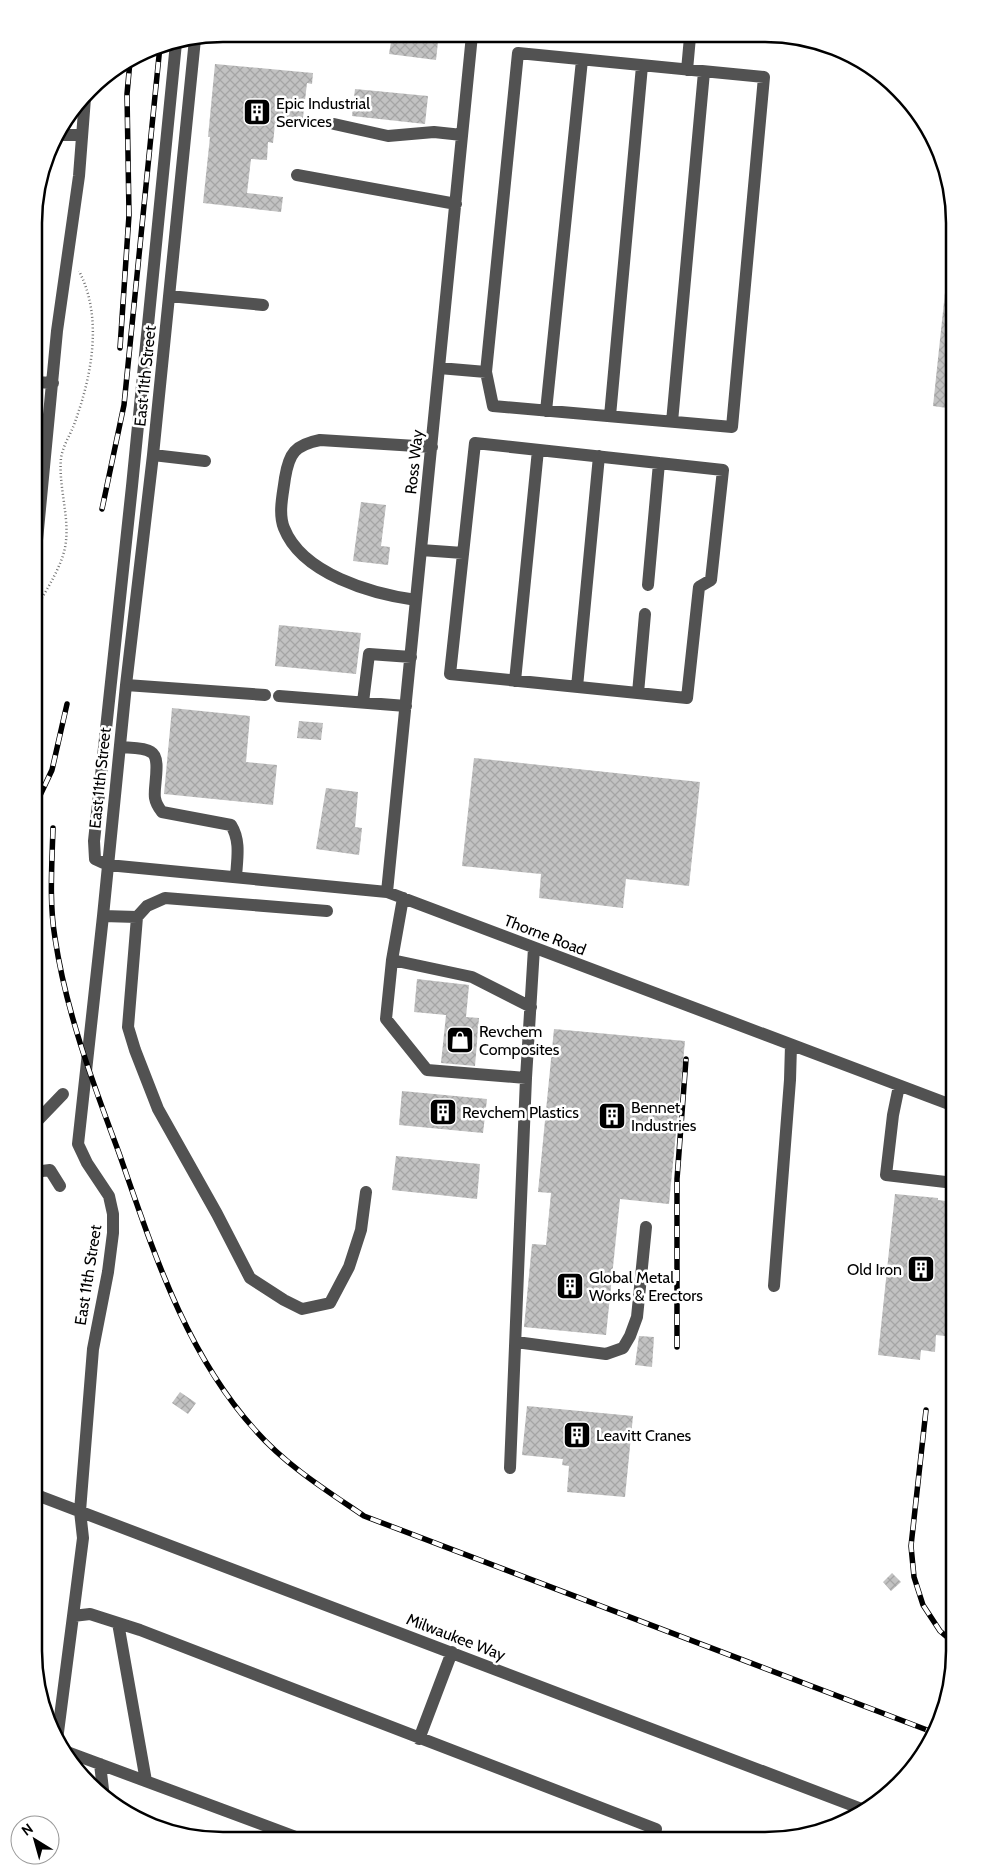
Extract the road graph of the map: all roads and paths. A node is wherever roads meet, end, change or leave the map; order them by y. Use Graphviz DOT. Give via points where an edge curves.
graph roads {
  1 [pos="471,42"];
  2 [pos="690,42"];
  3 [pos="194,45"];
  4 [pos="175,49"];
  5 [pos="582,60"];
  6 [pos="642,66"];
  7 [pos="687,70"];
  8 [pos="704,72"];
  9 [pos="84,108"];
  10 [pos="334,124"];
  11 [pos="66,135"];
  12 [pos="82,135"];
  13 [pos="462,135"];
  14 [pos="297,175"];
  15 [pos="456,204"];
  16 [pos="68,250"];
  17 [pos="169,296"];
  18 [pos="263,305"];
  19 [pos="439,368"];
  20 [pos="486,372"];
  21 [pos="42,382"];
  22 [pos="53,383"];
  23 [pos="546,411"];
  24 [pos="610,416"];
  25 [pos="672,422"];
  26 [pos="432,447"];
  27 [pos="538,450"];
  28 [pos="153,455"];
  29 [pos="599,456"];
  30 [pos="206,460"];
  31 [pos="659,463"];
  32 [pos="42,492"];
  33 [pos="421,550"];
  34 [pos="463,553"];
  35 [pos="648,585"];
  36 [pos="42,597"];
  37 [pos="416,600"];
  38 [pos="646,614"];
  39 [pos="411,657"];
  40 [pos="515,681"];
  41 [pos="126,685"];
  42 [pos="577,687"];
  43 [pos="638,693"];
  44 [pos="265,695"];
  45 [pos="278,696"];
  46 [pos="363,702"];
  47 [pos="406,706"];
  48 [pos="120,747"];
  49 [pos="108,866"];
  50 [pos="236,877"];
  51 [pos="387,892"];
  52 [pos="403,898"];
  53 [pos="327,912"];
  54 [pos="104,916"];
  55 [pos="137,918"];
  56 [pos="534,948"];
  57 [pos="392,960"];
  58 [pos="531,1007"];
  59 [pos="791,1045"];
  60 [pos="526,1078"];
  61 [pos="899,1086"];
  62 [pos="63,1094"];
  63 [pos="946,1103"];
  64 [pos="42,1116"];
  65 [pos="42,1171"];
  66 [pos="946,1181"];
  67 [pos="60,1186"];
  68 [pos="366,1192"];
  69 [pos="646,1227"];
  70 [pos="774,1286"];
  71 [pos="516,1342"];
  72 [pos="510,1468"];
  73 [pos="42,1497"];
  74 [pos="80,1511"];
  75 [pos="73,1616"];
  76 [pos="118,1623"];
  77 [pos="452,1652"];
  78 [pos="59,1727"];
  79 [pos="419,1739"];
  80 [pos="75,1755"];
  81 [pos="100,1764"];
  82 [pos="146,1781"];
  83 [pos="103,1787"];
  84 [pos="857,1807"];
  85 [pos="283,1832"];
  86 [pos="655,1832"];
  1 -- 13 [label="street, Ross Way"];
  2 -- 7 [label="street"];
  3 -- 17 [label="street, East 11th Street"];
  4 -- 49 [label="street" via="94,841 95,859"];
  5 -- 6 [label="street"];
  5 -- 20 [label="street" via="518,53"];
  5 -- 23 [label="street"];
  6 -- 7 [label="street"];
  6 -- 24 [label="street"];
  7 -- 8 [label="street"];
  8 -- 25 [label="street"];
  8 -- 25 [label="street" via="764,77 732,427"];
  9 -- 12 [label="street"];
  10 -- 13 [label="street" via="388,136 434,132"];
  11 -- 12 [label="street"];
  12 -- 16 [label="street"];
  13 -- 15 [label="street, Ross Way"];
  14 -- 15 [label="street"];
  15 -- 19 [label="street, Ross Way"];
  16 -- 22 [label="street"];
  16 -- 36 [label="path" via="89,300 93,344 75,422 62,456 66,521 64,551"];
  17 -- 18 [label="street"];
  17 -- 28 [label="street, East 11th Street"];
  19 -- 20 [label="street"];
  19 -- 26 [label="street, Ross Way"];
  20 -- 23 [label="street" via="493,406"];
  21 -- 22 [label="street"];
  22 -- 32 [label="street"];
  23 -- 24 [label="street"];
  24 -- 25 [label="street"];
  26 -- 33 [label="street, Ross Way"];
  26 -- 37 [label="street" via="328,440 304,443 294,452 287,466 281,512 283,527 307,560 364,589"];
  27 -- 29 [label="street"];
  27 -- 34 [label="street" via="475,443"];
  27 -- 40 [label="street"];
  28 -- 30 [label="street"];
  28 -- 41 [label="street, East 11th Street"];
  29 -- 31 [label="street"];
  29 -- 42 [label="street"];
  31 -- 35 [label="street"];
  31 -- 43 [label="street" via="724,470 711,580 699,586 687,698"];
  33 -- 34 [label="street"];
  33 -- 37 [label="street, Ross Way"];
  34 -- 40 [label="street" via="450,674"];
  37 -- 39 [label="street, Ross Way"];
  38 -- 43 [label="street"];
  39 -- 46 [label="street" via="369,654"];
  39 -- 47 [label="street, Ross Way"];
  40 -- 42 [label="street"];
  41 -- 44 [label="street"];
  41 -- 48 [label="street, East 11th Street"];
  42 -- 43 [label="street"];
  45 -- 46 [label="street"];
  46 -- 47 [label="street"];
  47 -- 51 [label="street, Ross Way"];
  48 -- 49 [label="street, East 11th Street"];
  48 -- 50 [label="street" via="150,750 156,756 154,797 162,812 231,825 237,834 238,844"];
  49 -- 50 [label="street, Thorne Road"];
  49 -- 54 [label="street, East 11th Street"];
  50 -- 51 [label="street, Thorne Road"];
  51 -- 52 [label="street, Thorne Road"];
  52 -- 56 [label="street, Thorne Road"];
  52 -- 57 [label="street"];
  53 -- 55 [label="street" via="165,898 147,906"];
  54 -- 55 [label="street"];
  54 -- 74 [label="street, East 11th Street" via="78,1144 86,1163 109,1196 113,1233 93,1349"];
  55 -- 68 [label="street" via="128,1027 135,1050 158,1109 250,1278 302,1309 330,1303 349,1267 361,1230"];
  56 -- 58 [label="street"];
  56 -- 59 [label="street, Thorne Road"];
  57 -- 58 [label="street" via="472,977"];
  57 -- 60 [label="street" via="386,1019 427,1070"];
  58 -- 60 [label="street"];
  59 -- 61 [label="street, Thorne Road"];
  59 -- 70 [label="street"];
  60 -- 71 [label="street"];
  61 -- 63 [label="street, Thorne Road"];
  61 -- 66 [label="street" via="886,1175"];
  62 -- 64 [label="street"];
  65 -- 67 [label="street" via="50,1170"];
  69 -- 71 [label="street" via="638,1317 623,1348 606,1354"];
  71 -- 72 [label="street"];
  73 -- 74 [label="street, Milwaukee Way"];
  74 -- 75 [label="street, East 11th Street" via="83,1538"];
  74 -- 77 [label="street, Milwaukee Way"];
  75 -- 76 [label="street" via="90,1614"];
  75 -- 78 [label="street, East 11th Street"];
  76 -- 79 [label="street"];
  76 -- 82 [label="street"];
  77 -- 79 [label="street"];
  77 -- 84 [label="street, Milwaukee Way"];
  79 -- 86 [label="street" via="656,1829"];
  80 -- 81 [label="street"];
  81 -- 82 [label="street"];
  81 -- 83 [label="street"];
  82 -- 85 [label="street"];
}
